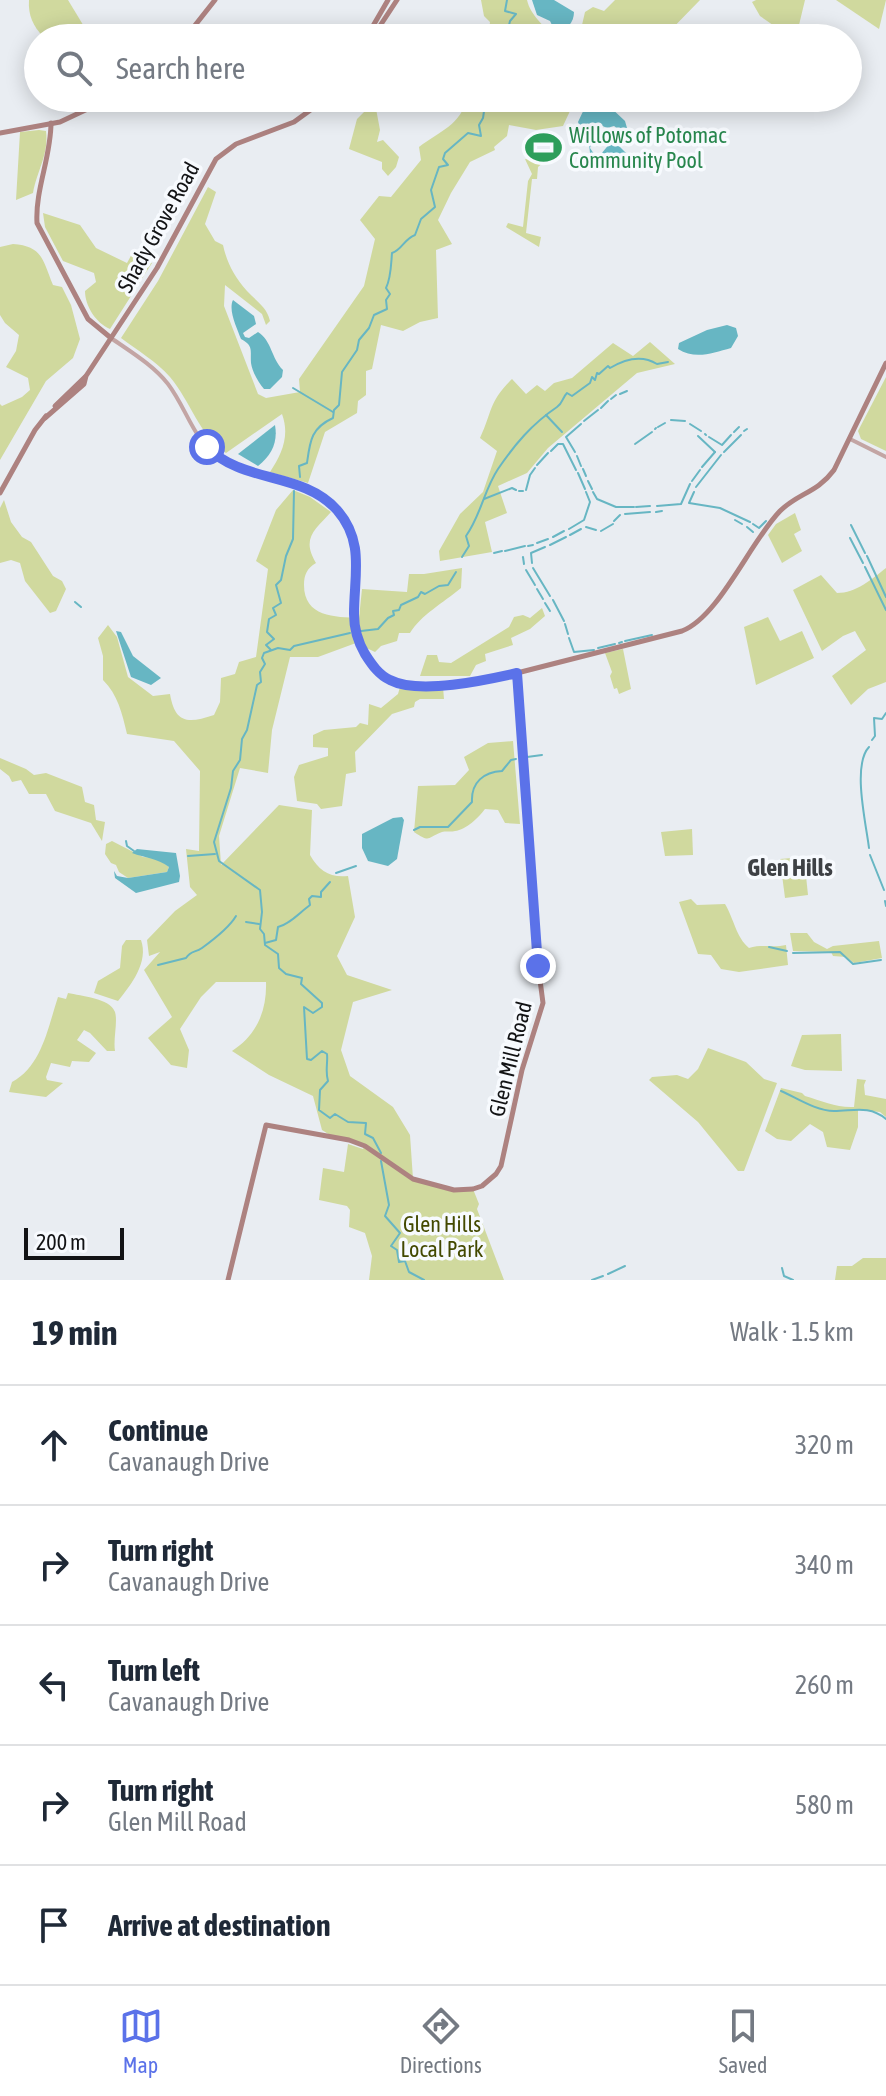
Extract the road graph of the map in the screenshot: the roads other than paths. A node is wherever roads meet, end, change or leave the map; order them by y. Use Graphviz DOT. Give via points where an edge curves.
graph roads {
  1 [pos="215,0"];
  2 [pos="388,0"];
  3 [pos="397,0"];
  4 [pos="196,24"];
  5 [pos="374,24"];
  6 [pos="381,24"];
  7 [pos="85,112"];
  8 [pos="308,112"];
  9 [pos="51,123"];
  10 [pos="0,133"];
  11 [pos="111,338"];
  12 [pos="886,363"];
  13 [pos="850,439"];
  14 [pos="886,457"];
  15 [pos="0,493"];
  16 [pos="517,673"];
  17 [pos="228,1280"];
  1 -- 4 [label="main road"];
  2 -- 5 [label="main road"];
  3 -- 6 [label="main road"];
  7 -- 9 [label="main road"];
  8 -- 11 [label="main road, Shady Grove Road" via="236,144 216,159"];
  9 -- 10 [label="main road"];
  9 -- 11 [label="main road" via="37,223 88,319"];
  11 -- 15 [label="main road, Shady Grove Road" via="84,384 45,418"];
  11 -- 16 [label="street" via="168,384 193,429 216,456 243,471 306,488 337,510 352,533 358,556 357,637 380,673 408,685 467,684"];
  12 -- 13 [label="main road"];
  13 -- 14 [label="street"];
  13 -- 16 [label="main road" via="824,483 781,511 697,623"];
  16 -- 17 [label="main road, Glen Mill Road" via="543,1003 501,1166 482,1186 454,1190 413,1179 349,1140 266,1125"];
}
